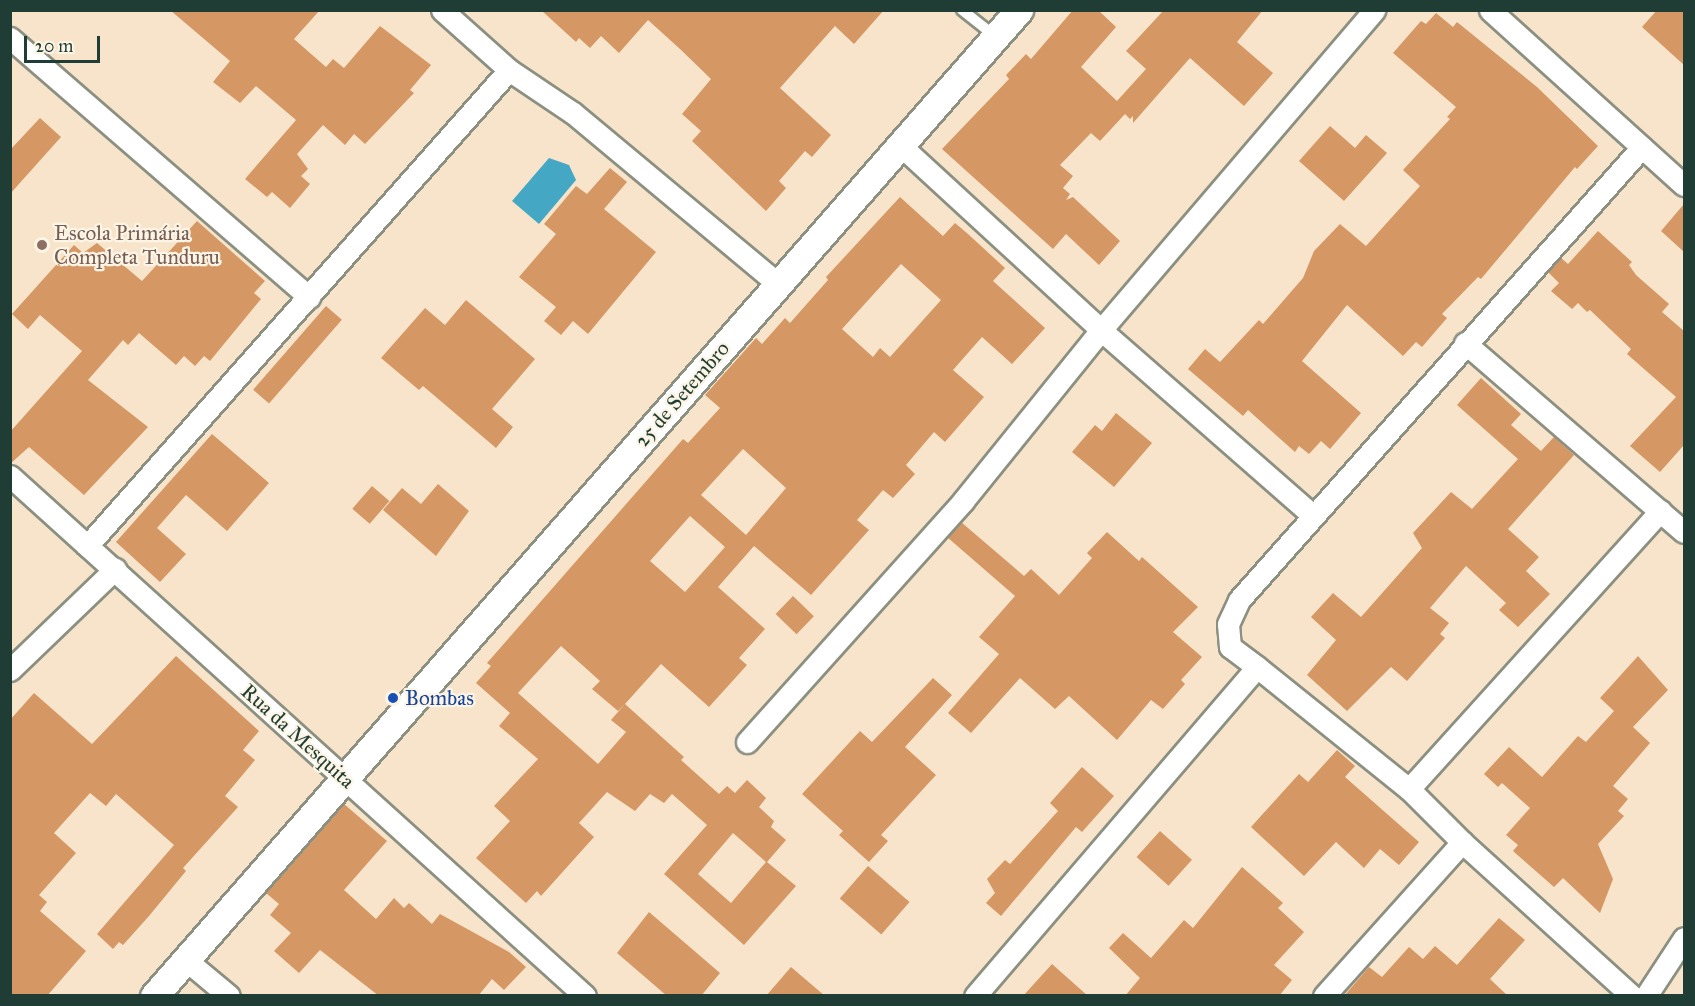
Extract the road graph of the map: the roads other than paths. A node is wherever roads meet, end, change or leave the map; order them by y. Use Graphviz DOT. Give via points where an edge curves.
graph roads {
  1 [pos="442,10"];
  2 [pos="962,10"];
  3 [pos="1019,10"];
  4 [pos="1374,10"];
  5 [pos="1490,10"];
  6 [pos="10,38"];
  7 [pos="997,38"];
  8 [pos="509,70"];
  9 [pos="900,145"];
  10 [pos="1642,147"];
  11 [pos="1684,185"];
  12 [pos="778,285"];
  13 [pos="309,297"];
  14 [pos="1101,330"];
  15 [pos="1465,343"];
  16 [pos="10,476"];
  17 [pos="1660,511"];
  18 [pos="1312,515"];
  19 [pos="1684,532"];
  20 [pos="87,546"];
  21 [pos="115,570"];
  22 [pos="1257,667"];
  23 [pos="10,670"];
  24 [pos="747,742"];
  25 [pos="346,780"];
  26 [pos="1409,789"];
  27 [pos="1462,842"];
  28 [pos="1684,938"];
  29 [pos="186,960"];
  30 [pos="981,993"];
  31 [pos="154,996"];
  32 [pos="229,996"];
  33 [pos="585,996"];
  34 [pos="1324,996"];
  35 [pos="1632,996"];
  36 [pos="1646,996"];
  1 -- 8 [label="street"];
  2 -- 7 [label="lane"];
  3 -- 7 [label="street, 25 de Setembro"];
  4 -- 14 [label="street"];
  5 -- 10 [label="street"];
  6 -- 13 [label="street"];
  7 -- 9 [label="street, 25 de Setembro"];
  8 -- 12 [label="street" via="573,113"];
  8 -- 13 [label="street"];
  9 -- 12 [label="street, 25 de Setembro"];
  9 -- 14 [label="street"];
  10 -- 11 [label="street"];
  10 -- 15 [label="street"];
  12 -- 25 [label="street, 25 de Setembro"];
  13 -- 20 [label="street"];
  14 -- 18 [label="street"];
  14 -- 24 [label="street" via="963,501"];
  15 -- 17 [label="street"];
  15 -- 18 [label="street"];
  16 -- 20 [label="street, Rua da Mesquita"];
  17 -- 19 [label="street"];
  17 -- 26 [label="street"];
  18 -- 22 [label="street" via="1239,600 1228,624 1230,647"];
  20 -- 21 [label="street, Rua da Mesquita"];
  21 -- 23 [label="street"];
  21 -- 25 [label="street, Rua da Mesquita"];
  22 -- 26 [label="street"];
  22 -- 30 [label="street"];
  25 -- 29 [label="street, 25 de Setembro"];
  25 -- 33 [label="street, Rua da Mesquita"];
  26 -- 27 [label="street"];
  27 -- 34 [label="street"];
  27 -- 35 [label="street"];
  28 -- 36 [label="street"];
  29 -- 31 [label="street, 25 de Setembro"];
  29 -- 32 [label="street"];
}
